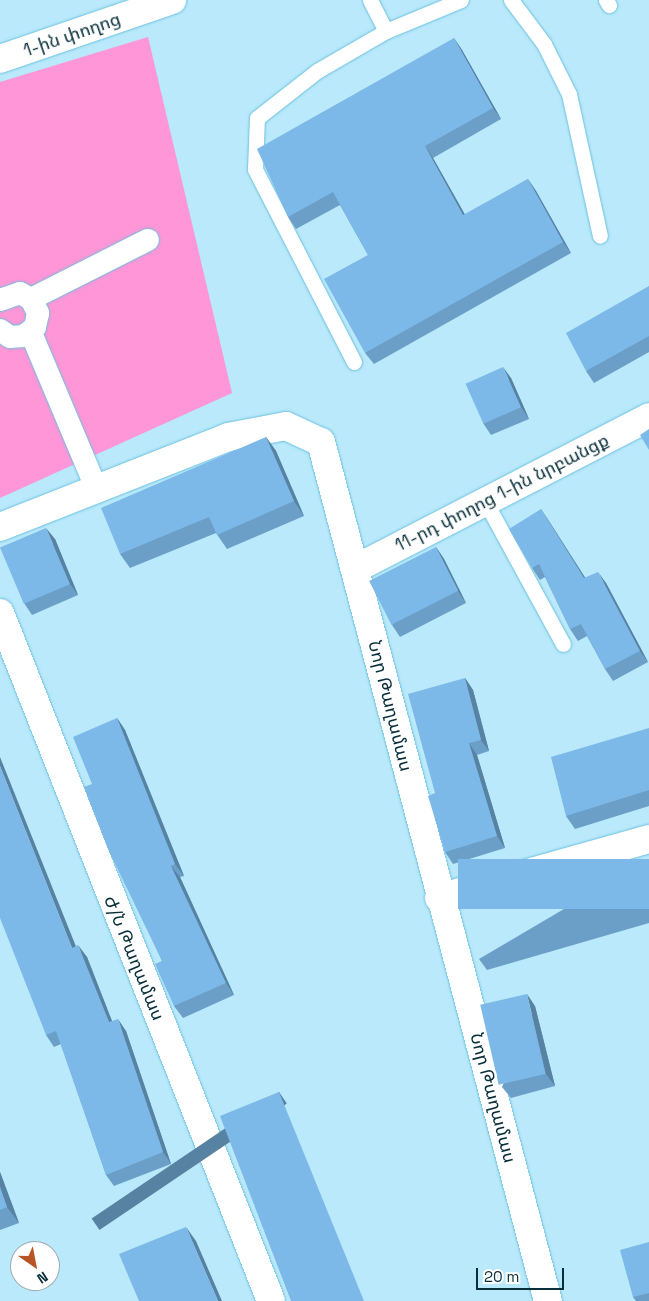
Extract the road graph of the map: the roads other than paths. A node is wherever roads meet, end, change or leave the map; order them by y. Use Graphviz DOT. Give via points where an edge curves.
graph roads {
  1 [pos="172,0"];
  2 [pos="370,0"];
  3 [pos="461,0"];
  4 [pos="511,0"];
  5 [pos="386,31"];
  6 [pos="0,59"];
  7 [pos="600,236"];
  8 [pos="148,240"];
  9 [pos="2,291"];
  10 [pos="31,299"];
  11 [pos="0,330"];
  12 [pos="30,333"];
  13 [pos="354,362"];
  14 [pos="649,417"];
  15 [pos="96,488"];
  16 [pos="485,501"];
  17 [pos="0,528"];
  18 [pos="355,569"];
  19 [pos="0,614"];
  20 [pos="564,644"];
  21 [pos="649,839"];
  22 [pos="439,898"];
  23 [pos="271,1301"];
  24 [pos="548,1301"];
  1 -- 6 [label="street, 1-ին փողոց"];
  2 -- 5 [label="lane"];
  3 -- 5 [label="lane"];
  4 -- 7 [label="lane" via="544,44 569,94"];
  5 -- 13 [label="lane" via="318,71 257,118 255,169"];
  8 -- 10 [label="street"];
  9 -- 10 [label="street" via="20,293"];
  10 -- 12 [label="street" via="38,313"];
  11 -- 12 [label="street" via="17,338"];
  12 -- 15 [label="street"];
  14 -- 16 [label="street, 11-րդ փողոց 1-ին նրբանցք"];
  15 -- 17 [label="street, Նոր Թաղամաս"];
  15 -- 18 [label="street, Նոր Թաղամաս" via="228,437 286,426 321,442"];
  16 -- 18 [label="street, 11-րդ փողոց 1-ին նրբանցք"];
  16 -- 20 [label="lane"];
  18 -- 22 [label="street, Նոր Թաղամաս"];
  19 -- 23 [label="street, Ժ/Ն Թաղամաս"];
  21 -- 22 [label="street"];
  22 -- 24 [label="street, Նոր Թաղամաս"];
}
